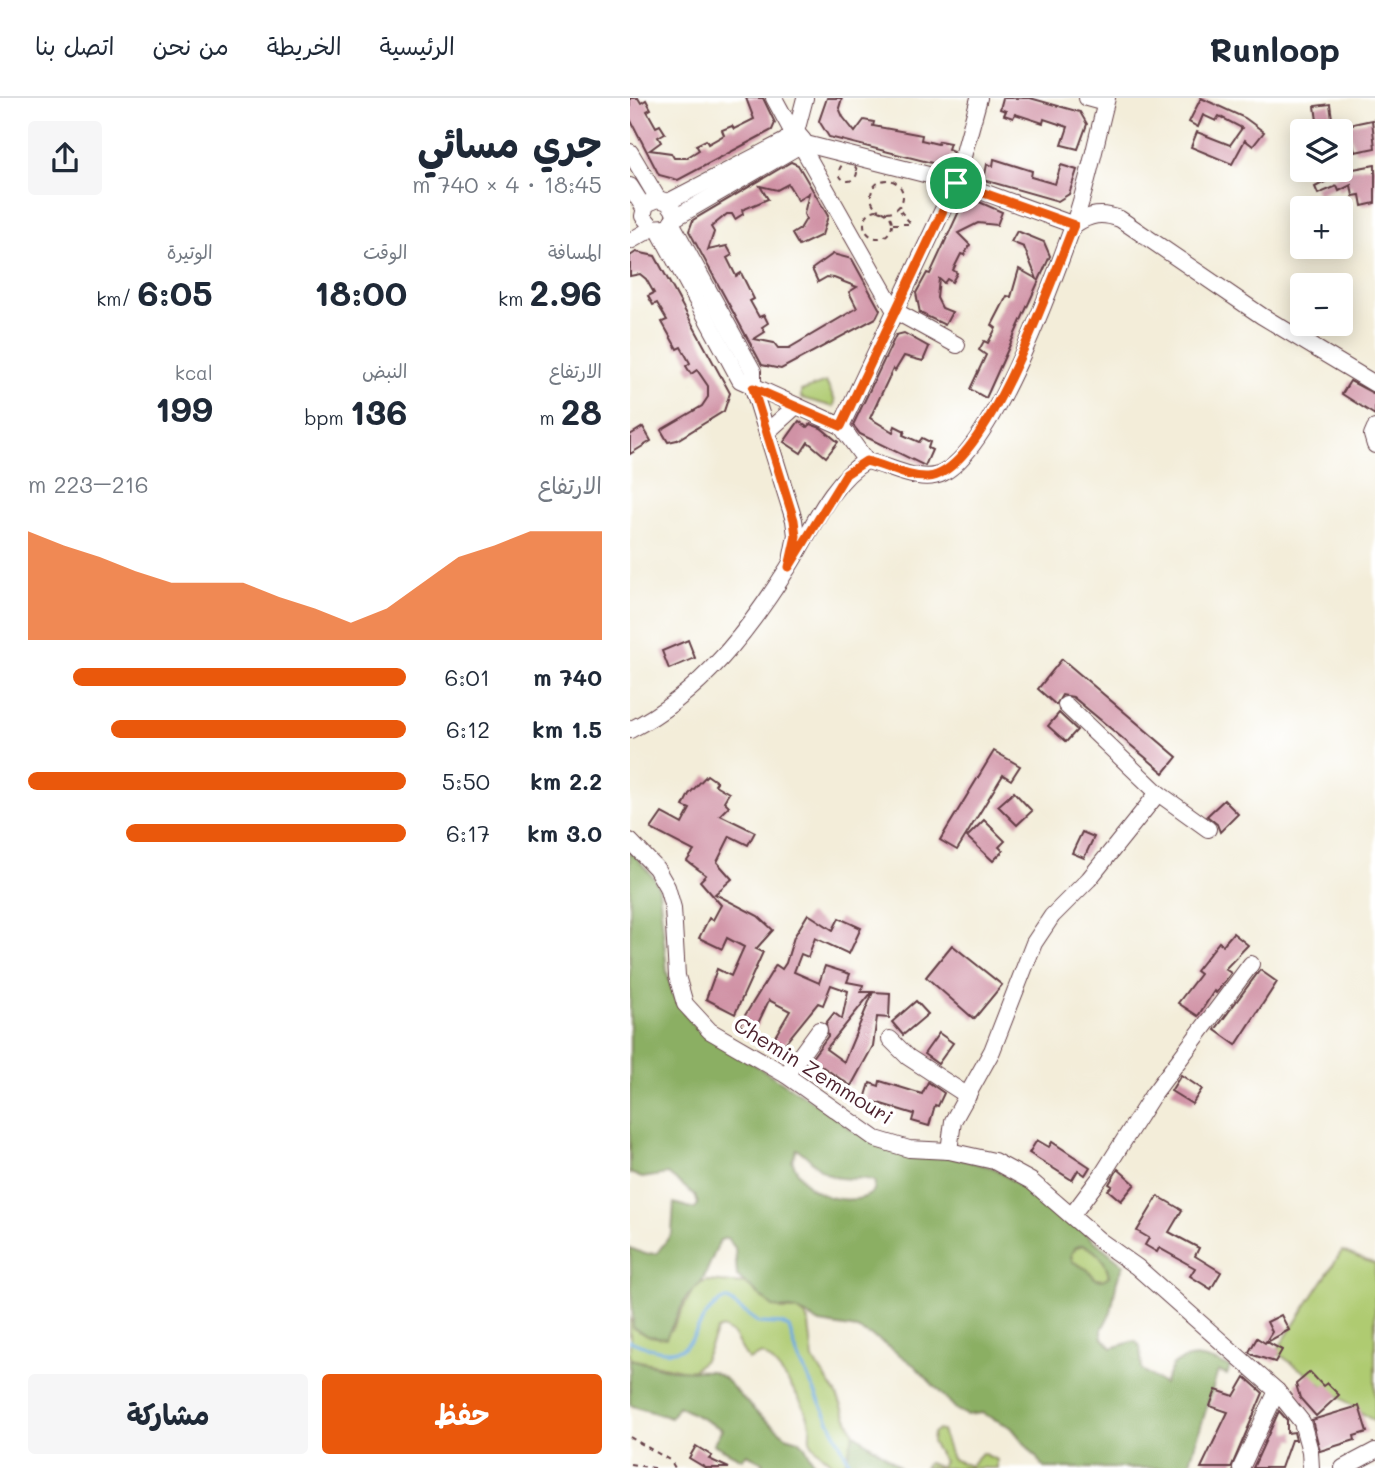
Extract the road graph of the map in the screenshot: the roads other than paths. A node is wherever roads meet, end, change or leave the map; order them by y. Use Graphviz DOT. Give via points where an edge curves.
graph roads {
  1 [pos="774,98"];
  2 [pos="806,98"];
  3 [pos="979,98"];
  4 [pos="1087,98"];
  5 [pos="1106,101"];
  6 [pos="796,140"];
  7 [pos="630,152"];
  8 [pos="956,183"];
  9 [pos="630,186"];
  10 [pos="655,216"];
  11 [pos="1074,225"];
  12 [pos="630,241"];
  13 [pos="895,311"];
  14 [pos="957,345"];
  15 [pos="1375,384"];
  16 [pos="753,388"];
  17 [pos="796,406"];
  18 [pos="841,426"];
  19 [pos="1375,428"];
  20 [pos="767,432"];
  21 [pos="1375,445"];
  22 [pos="866,461"];
  23 [pos="789,567"];
  24 [pos="1066,705"];
  25 [pos="630,730"];
  26 [pos="1158,793"];
  27 [pos="1208,830"];
  28 [pos="630,841"];
  29 [pos="1251,964"];
  30 [pos="820,1030"];
  31 [pos="890,1039"];
  32 [pos="786,1074"];
  33 [pos="968,1096"];
  34 [pos="949,1151"];
  35 [pos="1072,1215"];
  36 [pos="1277,1391"];
  37 [pos="1375,1451"];
  38 [pos="1241,1468"];
  39 [pos="1311,1468"];
  40 [pos="1343,1468"];
  1 -- 6 [label="street"];
  2 -- 6 [label="street"];
  3 -- 8 [label="street"];
  4 -- 5 [label="street"];
  5 -- 11 [label="street"];
  6 -- 8 [label="street"];
  6 -- 10 [label="street"];
  6 -- 13 [label="street"];
  7 -- 10 [label="street"];
  8 -- 11 [label="street"];
  8 -- 13 [label="street"];
  9 -- 10 [label="street"];
  10 -- 12 [label="street"];
  10 -- 16 [label="street" via="753,371"];
  11 -- 15 [label="street" via="1100,214 1120,219 1262,316"];
  11 -- 22 [label="street" via="1015,370 982,430 961,457 928,477"];
  13 -- 14 [label="street"];
  13 -- 18 [label="street"];
  16 -- 17 [label="street"];
  16 -- 20 [label="street"];
  17 -- 18 [label="street"];
  17 -- 20 [label="street"];
  18 -- 22 [label="street"];
  19 -- 21 [label="street"];
  20 -- 23 [label="street" via="794,520 796,536"];
  22 -- 23 [label="street" via="846,474"];
  23 -- 25 [label="street" via="729,652"];
  24 -- 26 [label="street"];
  26 -- 27 [label="street"];
  26 -- 33 [label="street" via="1040,934 992,1051"];
  28 -- 32 [label="street, Chemin Zemmouri" via="656,868 671,897 677,976 685,1004 710,1031"];
  29 -- 35 [label="street" via="1152,1096"];
  30 -- 32 [label="street"];
  31 -- 33 [label="street" via="908,1057"];
  32 -- 34 [label="street, Chemin Zemmouri" via="876,1139 909,1149"];
  33 -- 34 [label="street" via="953,1121"];
  34 -- 35 [label="street, Chemin Zemmouri" via="994,1161 1031,1181"];
  35 -- 36 [label="street, Chemin Zemmouri"];
  36 -- 38 [label="street"];
  36 -- 39 [label="street, Chemin Zemmouri" via="1302,1422"];
  37 -- 40 [label="street"];
}
